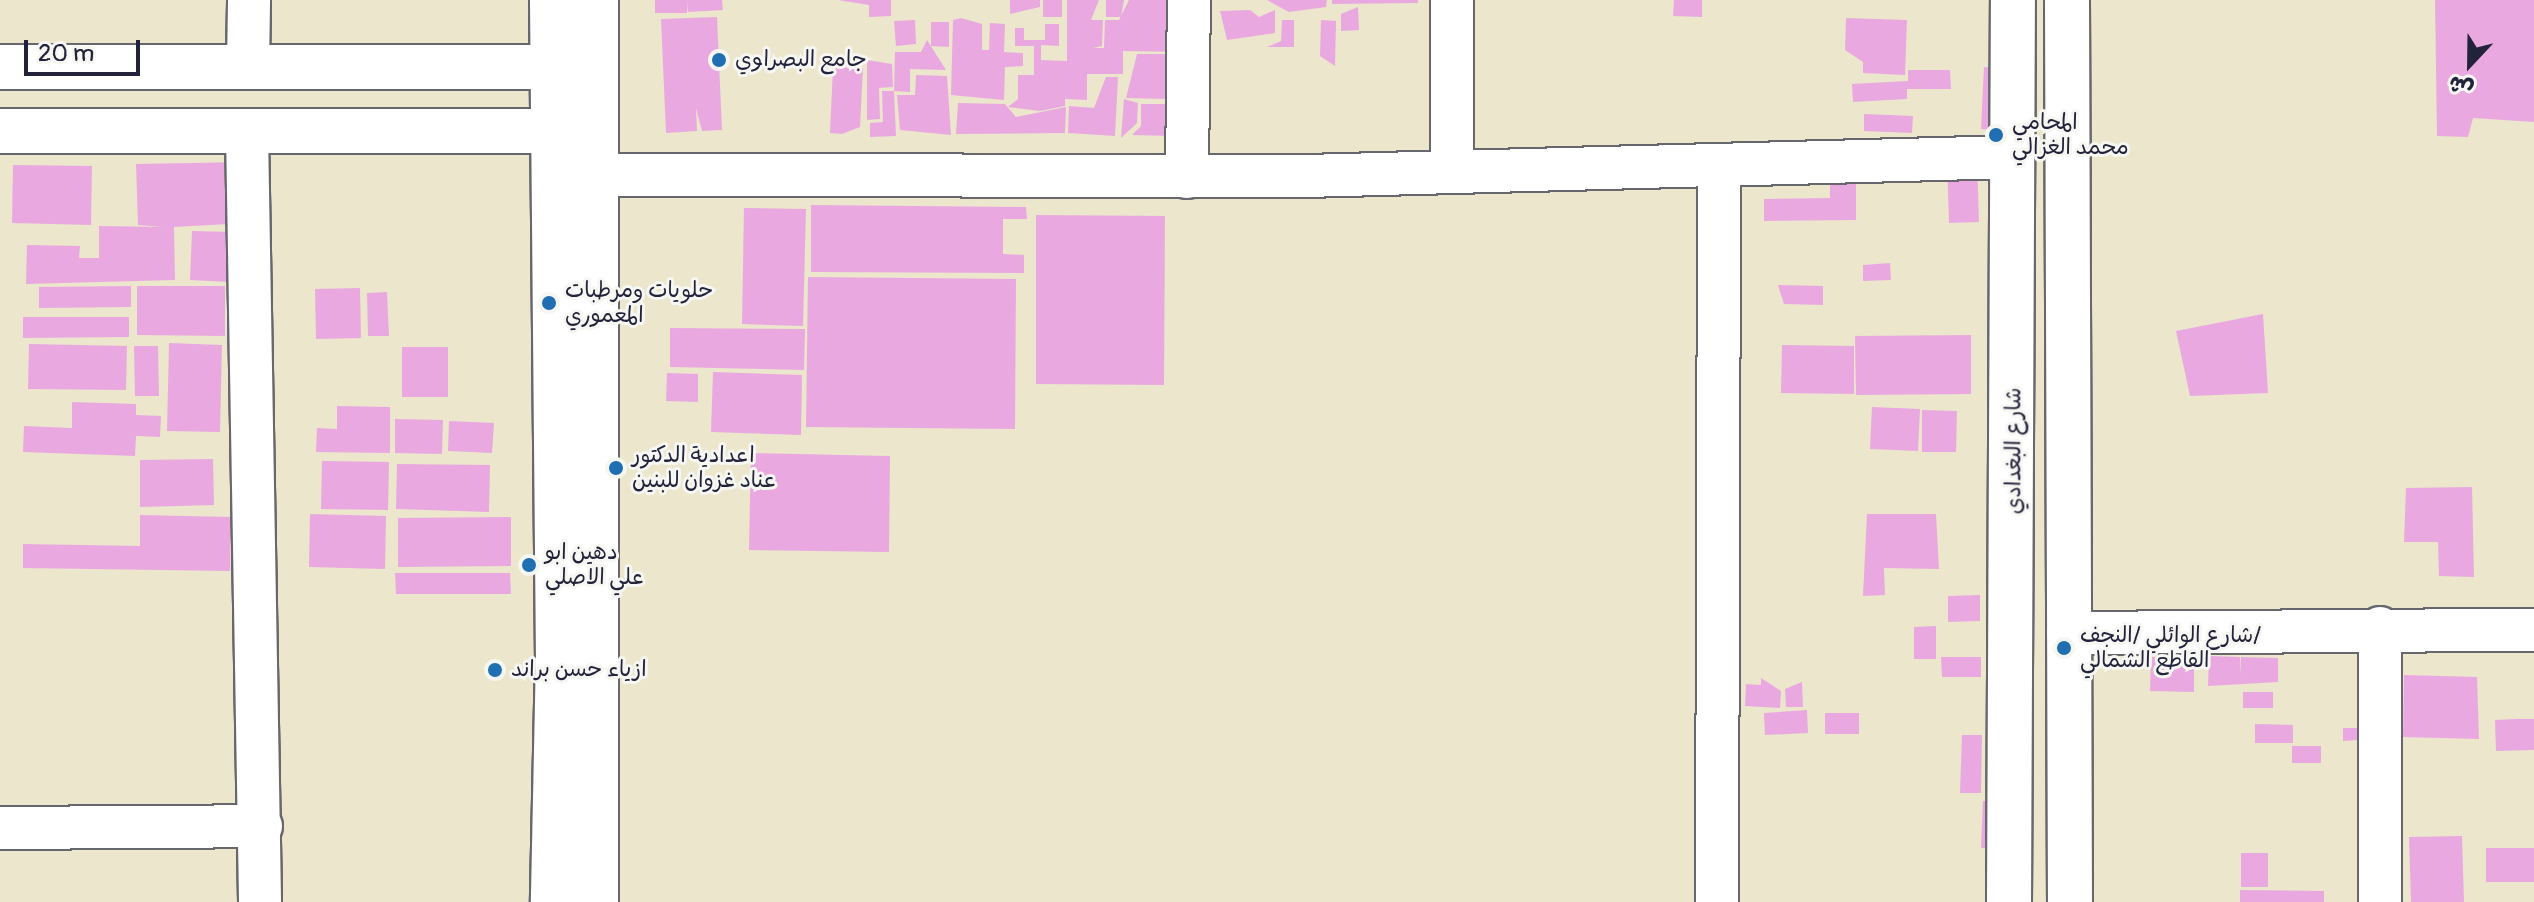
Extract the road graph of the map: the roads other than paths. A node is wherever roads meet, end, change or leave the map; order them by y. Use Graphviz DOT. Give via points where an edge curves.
graph roads {
  1 [pos="249,0"];
  2 [pos="552,0"];
  3 [pos="596,0"];
  4 [pos="1189,0"];
  5 [pos="1452,0"];
  6 [pos="2013,0"];
  7 [pos="2067,0"];
  8 [pos="248,66"];
  9 [pos="0,67"];
  10 [pos="454,67"];
  11 [pos="552,67"];
  12 [pos="0,131"];
  13 [pos="447,131"];
  14 [pos="552,131"];
  15 [pos="247,132"];
  16 [pos="2013,157"];
  17 [pos="1719,165"];
  18 [pos="1452,172"];
  19 [pos="597,175"];
  20 [pos="1187,177"];
  21 [pos="577,594"];
  22 [pos="2380,628"];
  23 [pos="2534,630"];
  24 [pos="2068,633"];
  25 [pos="577,692"];
  26 [pos="261,826"];
  27 [pos="2012,827"];
  28 [pos="0,828"];
  29 [pos="2069,828"];
  30 [pos="260,902"];
  31 [pos="553,902"];
  32 [pos="596,902"];
  33 [pos="1717,902"];
  34 [pos="2009,902"];
  35 [pos="2070,902"];
  36 [pos="2380,902"];
  1 -- 8 [label="street"];
  2 -- 11 [label="street"];
  3 -- 19 [label="street"];
  4 -- 20 [label="street"];
  5 -- 18 [label="street"];
  6 -- 16 [label="street, شارع البغدادي"];
  7 -- 24 [label="street"];
  8 -- 9 [label="street"];
  8 -- 10 [label="street"];
  10 -- 11 [label="street"];
  10 -- 13 [label="street" via="465,97"];
  11 -- 14 [label="street"];
  12 -- 15 [label="street"];
  13 -- 14 [label="street"];
  13 -- 15 [label="street"];
  14 -- 21 [label="street"];
  15 -- 26 [label="street"];
  16 -- 17 [label="street"];
  16 -- 27 [label="street, شارع البغدادي"];
  17 -- 18 [label="street"];
  17 -- 33 [label="street"];
  18 -- 20 [label="street"];
  19 -- 20 [label="street"];
  19 -- 21 [label="street"];
  21 -- 25 [label="street"];
  22 -- 23 [label="street"];
  22 -- 24 [label="street"];
  22 -- 36 [label="street"];
  24 -- 29 [label="street"];
  25 -- 31 [label="street"];
  25 -- 32 [label="street"];
  26 -- 28 [label="street"];
  26 -- 30 [label="street"];
  27 -- 29 [label="street" via="2039,840"];
  27 -- 34 [label="street, شارع البغدادي"];
  29 -- 35 [label="street"];
}
